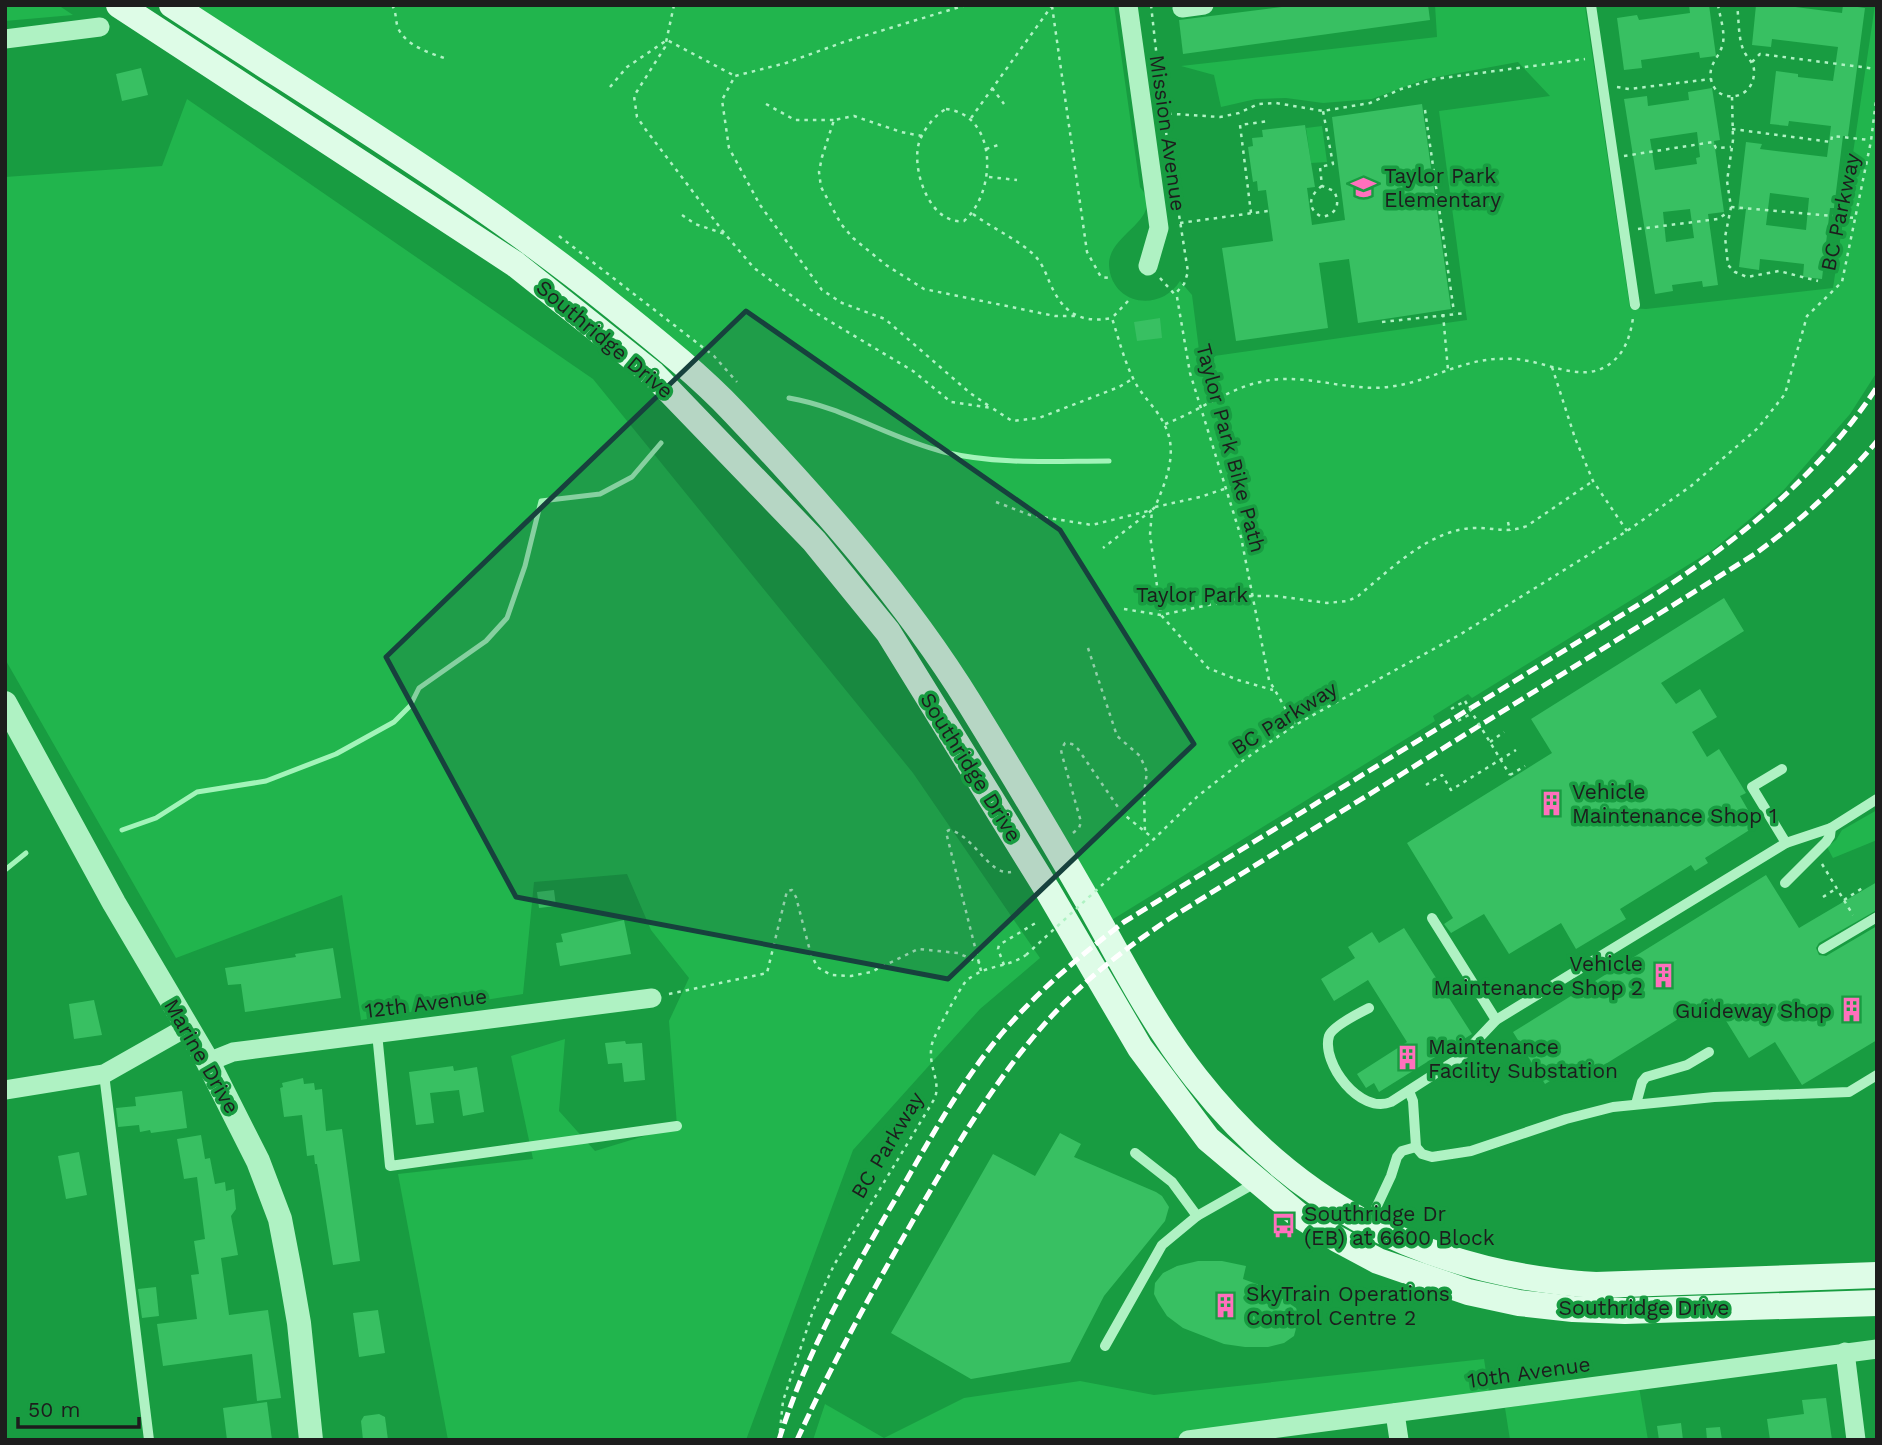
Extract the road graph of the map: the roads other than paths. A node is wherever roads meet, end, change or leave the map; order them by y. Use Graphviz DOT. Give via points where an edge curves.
graph roads {
  1 [pos="119,5"];
  2 [pos="172,5"];
  3 [pos="1128,5"];
  4 [pos="1204,5"];
  5 [pos="1591,5"];
  6 [pos="1182,8"];
  7 [pos="100,27"];
  8 [pos="5,39"];
  9 [pos="1148,266"];
  10 [pos="1635,304"];
  11 [pos="5,703"];
  12 [pos="1782,769"];
  13 [pos="1877,799"];
  14 [pos="1831,828"];
  15 [pos="1786,843"];
  16 [pos="1785,883"];
  17 [pos="1877,917"];
  18 [pos="1432,918"];
  19 [pos="1823,949"];
  20 [pos="652,998"];
  21 [pos="1368,1008"];
  22 [pos="1496,1020"];
  23 [pos="187,1027"];
  24 [pos="377,1032"];
  25 [pos="1709,1052"];
  26 [pos="208,1062"];
  27 [pos="104,1074"];
  28 [pos="1877,1076"];
  29 [pos="5,1090"];
  30 [pos="1409,1091"];
  31 [pos="1636,1104"];
  32 [pos="677,1126"];
  33 [pos="1416,1147"];
  34 [pos="1135,1153"];
  35 [pos="1258,1182"];
  36 [pos="1300,1183"];
  37 [pos="1197,1216"];
  38 [pos="1367,1225"];
  39 [pos="1877,1275"];
  40 [pos="1877,1303"];
  41 [pos="1105,1346"];
  42 [pos="1877,1349"];
  43 [pos="1845,1352"];
  44 [pos="1395,1413"];
  45 [pos="149,1440"];
  46 [pos="311,1440"];
  47 [pos="1188,1440"];
  48 [pos="1399,1440"];
  49 [pos="1856,1440"];
  1 -- 35 [label="main road, Southridge Drive" via="515,264 653,374 814,541 888,632 1140,1048 1208,1139"];
  2 -- 36 [label="main road, Southridge Drive" via="553,257 728,406 822,507 933,648 1194,1076 1233,1122"];
  3 -- 9 [label="street, Mission Avenue" via="1159,228"];
  4 -- 6 [label="street"];
  5 -- 10 [label="lane"];
  7 -- 8 [label="street"];
  11 -- 23 [label="street, Marine Drive" via="120,915"];
  12 -- 15 [label="lane" via="1752,787"];
  13 -- 14 [label="lane"];
  14 -- 15 [label="lane"];
  14 -- 16 [label="lane" via="1826,842"];
  15 -- 22 [label="lane"];
  17 -- 19 [label="lane"];
  18 -- 22 [label="lane"];
  20 -- 24 [label="street, 12th Avenue"];
  21 -- 30 [label="lane" via="1329,1034 1334,1065 1350,1090 1372,1104 1386,1104"];
  22 -- 30 [label="lane" via="1461,1057"];
  23 -- 26 [label="street, Marine Drive"];
  23 -- 27 [label="street"];
  24 -- 26 [label="street, 12th Avenue" via="228,1053"];
  24 -- 32 [label="lane" via="390,1166"];
  25 -- 31 [label="lane" via="1687,1065 1646,1077"];
  26 -- 46 [label="street, Marine Drive" via="258,1161 280,1219 299,1323"];
  27 -- 29 [label="street"];
  27 -- 45 [label="lane"];
  28 -- 31 [label="lane" via="1849,1092"];
  30 -- 33 [label="lane"];
  31 -- 33 [label="lane" via="1566,1119 1464,1153 1432,1157"];
  33 -- 38 [label="lane" via="1397,1157"];
  34 -- 37 [label="lane" via="1172,1182"];
  35 -- 36 [label="main road"];
  35 -- 37 [label="lane"];
  35 -- 40 [label="main road, Southridge Drive" via="1297,1214 1378,1261 1468,1292 1518,1303 1625,1311"];
  36 -- 38 [label="main road, Southridge Drive"];
  37 -- 41 [label="lane" via="1162,1245"];
  38 -- 39 [label="main road, Southridge Drive" via="1449,1259 1552,1282 1596,1285"];
  42 -- 43 [label="street, 10th Avenue"];
  43 -- 44 [label="street, 10th Avenue"];
  43 -- 49 [label="street"];
  44 -- 47 [label="street, 10th Avenue"];
  44 -- 48 [label="street"];
}
